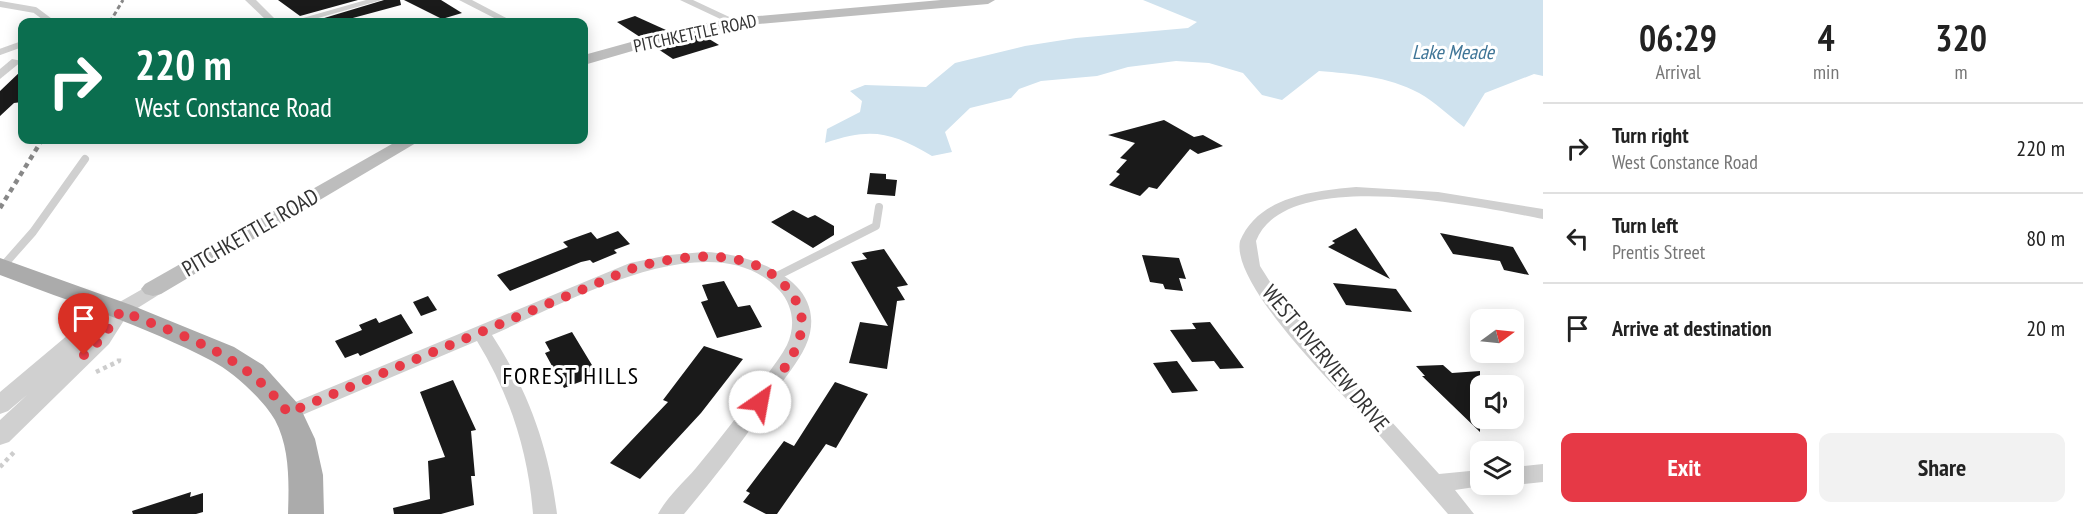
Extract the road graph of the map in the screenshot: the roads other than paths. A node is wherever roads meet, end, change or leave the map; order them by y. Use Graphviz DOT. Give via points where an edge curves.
graph roads {
  1 [pos="250,0"];
  2 [pos="377,0"];
  3 [pos="464,0"];
  4 [pos="685,0"];
  5 [pos="988,0"];
  6 [pos="0,3"];
  7 [pos="47,18"];
  8 [pos="269,18"];
  9 [pos="309,18"];
  10 [pos="501,18"];
  11 [pos="735,22"];
  12 [pos="18,45"];
  13 [pos="0,52"];
  14 [pos="588,59"];
  15 [pos="16,62"];
  16 [pos="0,75"];
  17 [pos="405,144"];
  18 [pos="85,159"];
  19 [pos="879,207"];
  20 [pos="1543,214"];
  21 [pos="1,266"];
  22 [pos="775,277"];
  23 [pos="153,289"];
  24 [pos="121,311"];
  25 [pos="481,332"];
  26 [pos="0,405"];
  27 [pos="288,413"];
  28 [pos="0,435"];
  29 [pos="1543,473"];
  30 [pos="1524,475"];
  31 [pos="1470,480"];
  32 [pos="1435,483"];
  33 [pos="306,514"];
  34 [pos="545,514"];
  35 [pos="670,514"];
  36 [pos="1462,514"];
  1 -- 8 [label="street"];
  2 -- 9 [label="street"];
  3 -- 10 [label="street"];
  4 -- 11 [label="street"];
  5 -- 11 [label="main road, PITCHKETTLE ROAD"];
  6 -- 7 [label="lane" via="34,10"];
  11 -- 14 [label="main road, PITCHKETTLE ROAD" via="689,30"];
  12 -- 13 [label="lane"];
  15 -- 16 [label="street"];
  17 -- 23 [label="main road, PITCHKETTLE ROAD"];
  18 -- 21 [label="lane" via="33,232"];
  19 -- 22 [label="lane" via="876,226"];
  20 -- 32 [label="street, WEST RIVERVIEW DRIVE" via="1438,197 1354,192 1283,205 1262,220 1249,238 1247,248 1254,270 1283,315"];
  21 -- 24 [label="main road"];
  22 -- 25 [label="street" via="735,259 694,257 660,261 636,267"];
  22 -- 35 [label="street" via="797,302 802,317 795,349 754,411"];
  23 -- 24 [label="street, PITCHKETTLE ROAD"];
  24 -- 26 [label="street" via="89,328"];
  24 -- 27 [label="main road" via="224,354 252,373"];
  24 -- 28 [label="street" via="101,339"];
  25 -- 27 [label="street"];
  25 -- 34 [label="street" via="503,365 534,440"];
  27 -- 33 [label="main road" via="299,439 306,475"];
  29 -- 30 [label="street"];
  31 -- 32 [label="street"];
  32 -- 36 [label="street, WEST RIVERVIEW DRIVE"];
}
